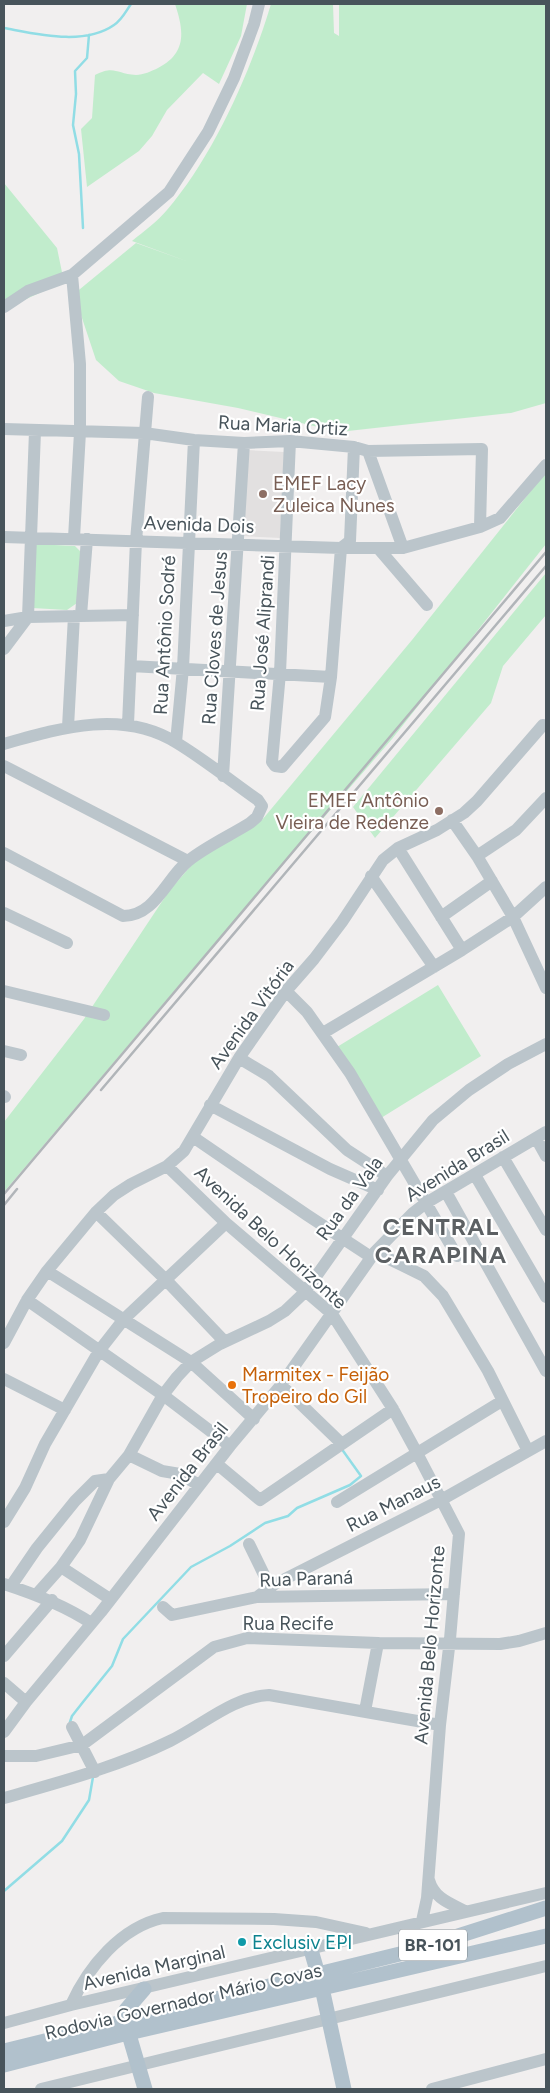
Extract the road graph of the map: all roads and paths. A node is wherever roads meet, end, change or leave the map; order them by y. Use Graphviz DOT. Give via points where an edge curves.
graph roads {
  1 [pos="259,4"];
  2 [pos="72,275"];
  3 [pos="4,307"];
  4 [pos="148,396"];
  5 [pos="4,429"];
  6 [pos="35,431"];
  7 [pos="80,432"];
  8 [pos="144,433"];
  9 [pos="194,440"];
  10 [pos="290,440"];
  11 [pos="244,443"];
  12 [pos="354,447"];
  13 [pos="368,451"];
  14 [pos="546,465"];
  15 [pos="480,527"];
  16 [pos="4,537"];
  17 [pos="31,538"];
  18 [pos="80,538"];
  19 [pos="136,541"];
  20 [pos="188,542"];
  21 [pos="239,544"];
  22 [pos="287,546"];
  23 [pos="341,548"];
  24 [pos="378,548"];
  25 [pos="403,548"];
  26 [pos="427,605"];
  27 [pos="77,615"];
  28 [pos="133,615"];
  29 [pos="28,617"];
  30 [pos="4,621"];
  31 [pos="4,649"];
  32 [pos="131,666"];
  33 [pos="183,668"];
  34 [pos="231,671"];
  35 [pos="280,674"];
  36 [pos="331,677"];
  37 [pos="545,722"];
  38 [pos="128,724"];
  39 [pos="68,727"];
  40 [pos="176,742"];
  41 [pos="4,744"];
  42 [pos="4,766"];
  43 [pos="223,776"];
  44 [pos="546,798"];
  45 [pos="452,820"];
  46 [pos="398,848"];
  47 [pos="4,852"];
  48 [pos="476,856"];
  49 [pos="188,861"];
  50 [pos="371,876"];
  51 [pos="492,881"];
  52 [pos="546,887"];
  53 [pos="4,913"];
  54 [pos="440,917"];
  55 [pos="513,917"];
  56 [pos="67,943"];
  57 [pos="462,950"];
  58 [pos="434,967"];
  59 [pos="546,988"];
  60 [pos="4,991"];
  61 [pos="286,991"];
  62 [pos="104,1015"];
  63 [pos="323,1033"];
  64 [pos="546,1044"];
  65 [pos="4,1051"];
  66 [pos="21,1055"];
  67 [pos="239,1058"];
  68 [pos="210,1105"];
  69 [pos="541,1135"];
  70 [pos="193,1137"];
  71 [pos="546,1156"];
  72 [pos="503,1157"];
  73 [pos="400,1158"];
  74 [pos="167,1166"];
  75 [pos="475,1175"];
  76 [pos="387,1176"];
  77 [pos="378,1190"];
  78 [pos="446,1192"];
  79 [pos="426,1203"];
  80 [pos="96,1212"];
  81 [pos="226,1223"];
  82 [pos="546,1230"];
  83 [pos="343,1238"];
  84 [pos="373,1254"];
  85 [pos="457,1256"];
  86 [pos="47,1271"];
  87 [pos="165,1279"];
  88 [pos="305,1292"];
  89 [pos="546,1297"];
  90 [pos="28,1300"];
  91 [pos="332,1314"];
  92 [pos="124,1319"];
  93 [pos="224,1341"];
  94 [pos="4,1343"];
  95 [pos="99,1351"];
  96 [pos="191,1362"];
  97 [pos="546,1371"];
  98 [pos="4,1379"];
  99 [pos="281,1385"];
  100 [pos="163,1395"];
  101 [pos="502,1401"];
  102 [pos="392,1409"];
  103 [pos="65,1410"];
  104 [pos="254,1418"];
  105 [pos="546,1441"];
  106 [pos="341,1443"];
  107 [pos="230,1446"];
  108 [pos="528,1451"];
  109 [pos="418,1453"];
  110 [pos="129,1455"];
  111 [pos="217,1464"];
  112 [pos="109,1479"];
  113 [pos="199,1485"];
  114 [pos="441,1500"];
  115 [pos="337,1502"];
  116 [pos="4,1522"];
  117 [pos="249,1544"];
  118 [pos="61,1567"];
  119 [pos="7,1585"];
  120 [pos="270,1587"];
  121 [pos="454,1594"];
  122 [pos="36,1595"];
  123 [pos="257,1597"];
  124 [pos="110,1599"];
  125 [pos="52,1600"];
  126 [pos="163,1607"];
  127 [pos="91,1622"];
  128 [pos="546,1633"];
  129 [pos="378,1642"];
  130 [pos="450,1644"];
  131 [pos="4,1656"];
  132 [pos="4,1683"];
  133 [pos="26,1702"];
  134 [pos="365,1712"];
  135 [pos="440,1725"];
  136 [pos="72,1727"];
  137 [pos="4,1732"];
  138 [pos="82,1745"];
  139 [pos="4,1756"];
  140 [pos="95,1772"];
  141 [pos="4,1798"];
  142 [pos="427,1876"];
  143 [pos="546,1893"];
  144 [pos="546,1908"];
  145 [pos="464,1911"];
  146 [pos="422,1921"];
  147 [pos="369,1934"];
  148 [pos="546,1936"];
  149 [pos="311,1950"];
  150 [pos="546,1966"];
  151 [pos="320,1981"];
  152 [pos="144,1989"];
  153 [pos="71,2005"];
  154 [pos="329,2020"];
  155 [pos="4,2023"];
  156 [pos="126,2027"];
  157 [pos="4,2051"];
  158 [pos="546,2059"];
  159 [pos="4,2065"];
  160 [pos="137,2066"];
  161 [pos="41,2089"];
  162 [pos="144,2089"];
  163 [pos="344,2089"];
  164 [pos="432,2089"];
  1 -- 2 [label="street" via="234,78 208,132 169,192"];
  2 -- 3 [label="street" via="28,292"];
  2 -- 7 [label="street" via="80,364"];
  4 -- 8 [label="street"];
  5 -- 6 [label="street, Rua Maria Ortiz"];
  6 -- 7 [label="street, Rua Maria Ortiz"];
  6 -- 17 [label="street"];
  7 -- 8 [label="street, Rua Maria Ortiz"];
  7 -- 18 [label="street"];
  8 -- 9 [label="street, Rua Maria Ortiz"];
  8 -- 19 [label="street"];
  9 -- 11 [label="street, Rua Maria Ortiz"];
  9 -- 20 [label="street, Rua Antônio Sodré"];
  10 -- 11 [label="street, Rua Maria Ortiz"];
  10 -- 12 [label="street, Rua Maria Ortiz"];
  10 -- 22 [label="street, Rua José Aliprandi"];
  11 -- 21 [label="street, Rua Cloves de Jesus"];
  12 -- 13 [label="street, Rua Maria Ortiz"];
  12 -- 23 [label="street" via="350,541"];
  13 -- 15 [label="street, Rua Maria Ortiz" via="482,449"];
  13 -- 25 [label="street"];
  14 -- 15 [label="street, Avenida Dois" via="500,518"];
  15 -- 25 [label="street, Avenida Dois"];
  16 -- 17 [label="street, Avenida Dois"];
  17 -- 18 [label="street, Avenida Dois"];
  17 -- 29 [label="street"];
  18 -- 19 [label="street, Avenida Dois"];
  18 -- 27 [label="street"];
  19 -- 20 [label="street, Avenida Dois"];
  19 -- 28 [label="street"];
  20 -- 21 [label="street, Avenida Dois"];
  20 -- 33 [label="street, Rua Antônio Sodré"];
  21 -- 22 [label="street, Avenida Dois"];
  21 -- 34 [label="street, Rua Cloves de Jesus"];
  22 -- 23 [label="street, Avenida Dois"];
  22 -- 35 [label="street, Rua José Aliprandi"];
  23 -- 24 [label="street, Avenida Dois"];
  23 -- 36 [label="street"];
  24 -- 25 [label="street, Avenida Dois"];
  24 -- 26 [label="street"];
  27 -- 28 [label="street"];
  27 -- 29 [label="street"];
  27 -- 39 [label="street"];
  28 -- 32 [label="street"];
  29 -- 30 [label="street"];
  29 -- 31 [label="street"];
  32 -- 33 [label="street"];
  32 -- 38 [label="street"];
  33 -- 34 [label="street"];
  33 -- 40 [label="street, Rua Antônio Sodré"];
  34 -- 35 [label="street"];
  34 -- 43 [label="street, Rua Cloves de Jesus"];
  35 -- 36 [label="street"];
  35 -- 36 [label="street, Rua José Aliprandi" via="272,762 282,767 325,717"];
  37 -- 45 [label="street, Avenida Vitória" via="477,801"];
  38 -- 39 [label="street" via="95,723"];
  38 -- 40 [label="street"];
  39 -- 41 [label="street"];
  40 -- 43 [label="street"];
  42 -- 49 [label="street"];
  43 -- 49 [label="street" via="262,806 257,817"];
  44 -- 48 [label="street" via="516,830"];
  45 -- 46 [label="street, Avenida Vitória"];
  45 -- 48 [label="street"];
  46 -- 50 [label="street, Avenida Vitória"];
  46 -- 54 [label="street"];
  47 -- 49 [label="street" via="123,916 134,916 144,910"];
  48 -- 51 [label="street"];
  50 -- 58 [label="street"];
  50 -- 61 [label="street, Avenida Vitória" via="342,922"];
  51 -- 54 [label="street"];
  51 -- 55 [label="street"];
  52 -- 55 [label="street"];
  53 -- 56 [label="street"];
  54 -- 57 [label="street"];
  55 -- 57 [label="street"];
  55 -- 59 [label="street"];
  57 -- 58 [label="street"];
  58 -- 63 [label="street"];
  60 -- 62 [label="street"];
  61 -- 63 [label="street"];
  61 -- 67 [label="street, Avenida Vitória"];
  63 -- 73 [label="street"];
  64 -- 73 [label="street, Rua da Vala" via="508,1064 449,1105"];
  65 -- 66 [label="street"];
  67 -- 68 [label="street, Avenida Vitória"];
  67 -- 76 [label="street" via="269,1076 347,1150"];
  68 -- 70 [label="street, Avenida Vitória"];
  68 -- 77 [label="street"];
  69 -- 71 [label="street"];
  69 -- 72 [label="street, Avenida Brasil"];
  70 -- 74 [label="street, Avenida Vitória"];
  70 -- 83 [label="street"];
  72 -- 75 [label="street, Avenida Brasil"];
  72 -- 82 [label="street"];
  73 -- 76 [label="street, Rua da Vala"];
  73 -- 79 [label="street"];
  74 -- 80 [label="street, Avenida Vitória" via="114,1195"];
  74 -- 81 [label="street, Avenida Belo Horizonte"];
  75 -- 78 [label="street, Avenida Brasil"];
  75 -- 89 [label="street"];
  76 -- 77 [label="street, Rua da Vala"];
  77 -- 83 [label="street, Rua da Vala"];
  78 -- 79 [label="street, Avenida Brasil"];
  78 -- 97 [label="street"];
  79 -- 84 [label="street, Avenida Brasil"];
  79 -- 85 [label="street"];
  80 -- 86 [label="street, Avenida Vitória"];
  80 -- 87 [label="street"];
  81 -- 87 [label="street"];
  81 -- 88 [label="street, Avenida Belo Horizonte"];
  83 -- 84 [label="street"];
  83 -- 88 [label="street, Rua da Vala"];
  84 -- 91 [label="street, Avenida Brasil"];
  84 -- 101 [label="street" via="424,1276 435,1285 458,1318"];
  86 -- 90 [label="street, Avenida Vitória"];
  86 -- 92 [label="street"];
  87 -- 92 [label="street"];
  87 -- 93 [label="street"];
  88 -- 91 [label="street, Avenida Belo Horizonte"];
  88 -- 93 [label="street, Rua da Vala" via="278,1316"];
  90 -- 94 [label="street, Avenida Vitória"];
  90 -- 95 [label="street"];
  91 -- 99 [label="street, Avenida Brasil"];
  91 -- 102 [label="street, Avenida Belo Horizonte"];
  92 -- 95 [label="street"];
  92 -- 96 [label="street"];
  93 -- 96 [label="street, Rua da Vala"];
  95 -- 100 [label="street"];
  95 -- 103 [label="street"];
  96 -- 100 [label="street, Rua da Vala"];
  96 -- 104 [label="street"];
  98 -- 103 [label="street"];
  99 -- 104 [label="street, Avenida Brasil"];
  99 -- 106 [label="street"];
  100 -- 107 [label="street"];
  100 -- 110 [label="street, Rua da Vala"];
  101 -- 108 [label="street"];
  101 -- 109 [label="street"];
  102 -- 106 [label="street"];
  102 -- 109 [label="street, Avenida Belo Horizonte"];
  103 -- 116 [label="street"];
  104 -- 107 [label="street, Avenida Brasil"];
  105 -- 108 [label="street, Rua Manaus"];
  106 -- 111 [label="street" via="260,1500"];
  107 -- 111 [label="street, Avenida Brasil"];
  108 -- 114 [label="street, Rua Manaus"];
  109 -- 114 [label="street, Avenida Belo Horizonte"];
  109 -- 115 [label="street"];
  110 -- 112 [label="street, Rua da Vala"];
  110 -- 113 [label="street" via="162,1471 180,1474"];
  111 -- 113 [label="street, Avenida Brasil"];
  112 -- 118 [label="street" via="80,1540"];
  112 -- 119 [label="street" via="95,1481 75,1500"];
  113 -- 124 [label="street, Avenida Brasil"];
  114 -- 120 [label="street, Rua Manaus"];
  114 -- 121 [label="street, Avenida Belo Horizonte" via="459,1534"];
  117 -- 120 [label="street"];
  118 -- 122 [label="street"];
  118 -- 124 [label="street"];
  119 -- 122 [label="street"];
  120 -- 123 [label="street, Rua Manaus"];
  121 -- 123 [label="street, Rua Paraná"];
  121 -- 130 [label="street, Avenida Belo Horizonte"];
  122 -- 125 [label="street"];
  123 -- 126 [label="street, Rua Paraná" via="172,1615"];
  124 -- 127 [label="street, Avenida Brasil"];
  125 -- 127 [label="street"];
  125 -- 131 [label="street"];
  127 -- 133 [label="street, Avenida Brasil"];
  128 -- 130 [label="street, Rua Recife" via="500,1644"];
  129 -- 130 [label="street, Rua Recife"];
  129 -- 134 [label="street"];
  129 -- 138 [label="street, Rua Recife" via="246,1638 214,1647"];
  130 -- 135 [label="street, Avenida Belo Horizonte"];
  132 -- 133 [label="street"];
  133 -- 137 [label="street, Avenida Brasil"];
  134 -- 135 [label="street"];
  134 -- 140 [label="street" via="269,1695 242,1699 171,1741"];
  135 -- 142 [label="street, Avenida Belo Horizonte"];
  136 -- 138 [label="street"];
  138 -- 139 [label="street, Rua Recife" via="36,1756"];
  138 -- 140 [label="street"];
  140 -- 141 [label="street"];
  142 -- 145 [label="street" via="432,1891"];
  142 -- 146 [label="street, Avenida Belo Horizonte"];
  143 -- 145 [label="street, Avenida Marginal"];
  144 -- 151 [label="main road, Rodovia Governador Mário Covas / BR-101"];
  145 -- 146 [label="street, Avenida Marginal"];
  146 -- 147 [label="street, Avenida Marginal"];
  147 -- 149 [label="street, Avenida Marginal"];
  147 -- 153 [label="street" via="316,1922 274,1919 163,1918 149,1921 130,1932 97,1962 80,1985"];
  148 -- 151 [label="main road, Rodovia Governador Mário Covas / BR-101"];
  149 -- 151 [label="main road"];
  149 -- 152 [label="street, Avenida Marginal"];
  150 -- 154 [label="street"];
  151 -- 154 [label="main road"];
  151 -- 156 [label="main road, Rodovia Governador Mário Covas / BR-101"];
  152 -- 153 [label="street, Avenida Marginal"];
  152 -- 156 [label="main road" via="126,2010"];
  153 -- 155 [label="street, Avenida Marginal"];
  154 -- 160 [label="street"];
  154 -- 163 [label="main road"];
  156 -- 157 [label="main road, Rodovia Governador Mário Covas / BR-101"];
  156 -- 159 [label="main road, Rodovia Governador Mário Covas / BR-101"];
  156 -- 160 [label="main road"];
  158 -- 164 [label="street"];
  160 -- 161 [label="street"];
  160 -- 162 [label="main road"];
}
